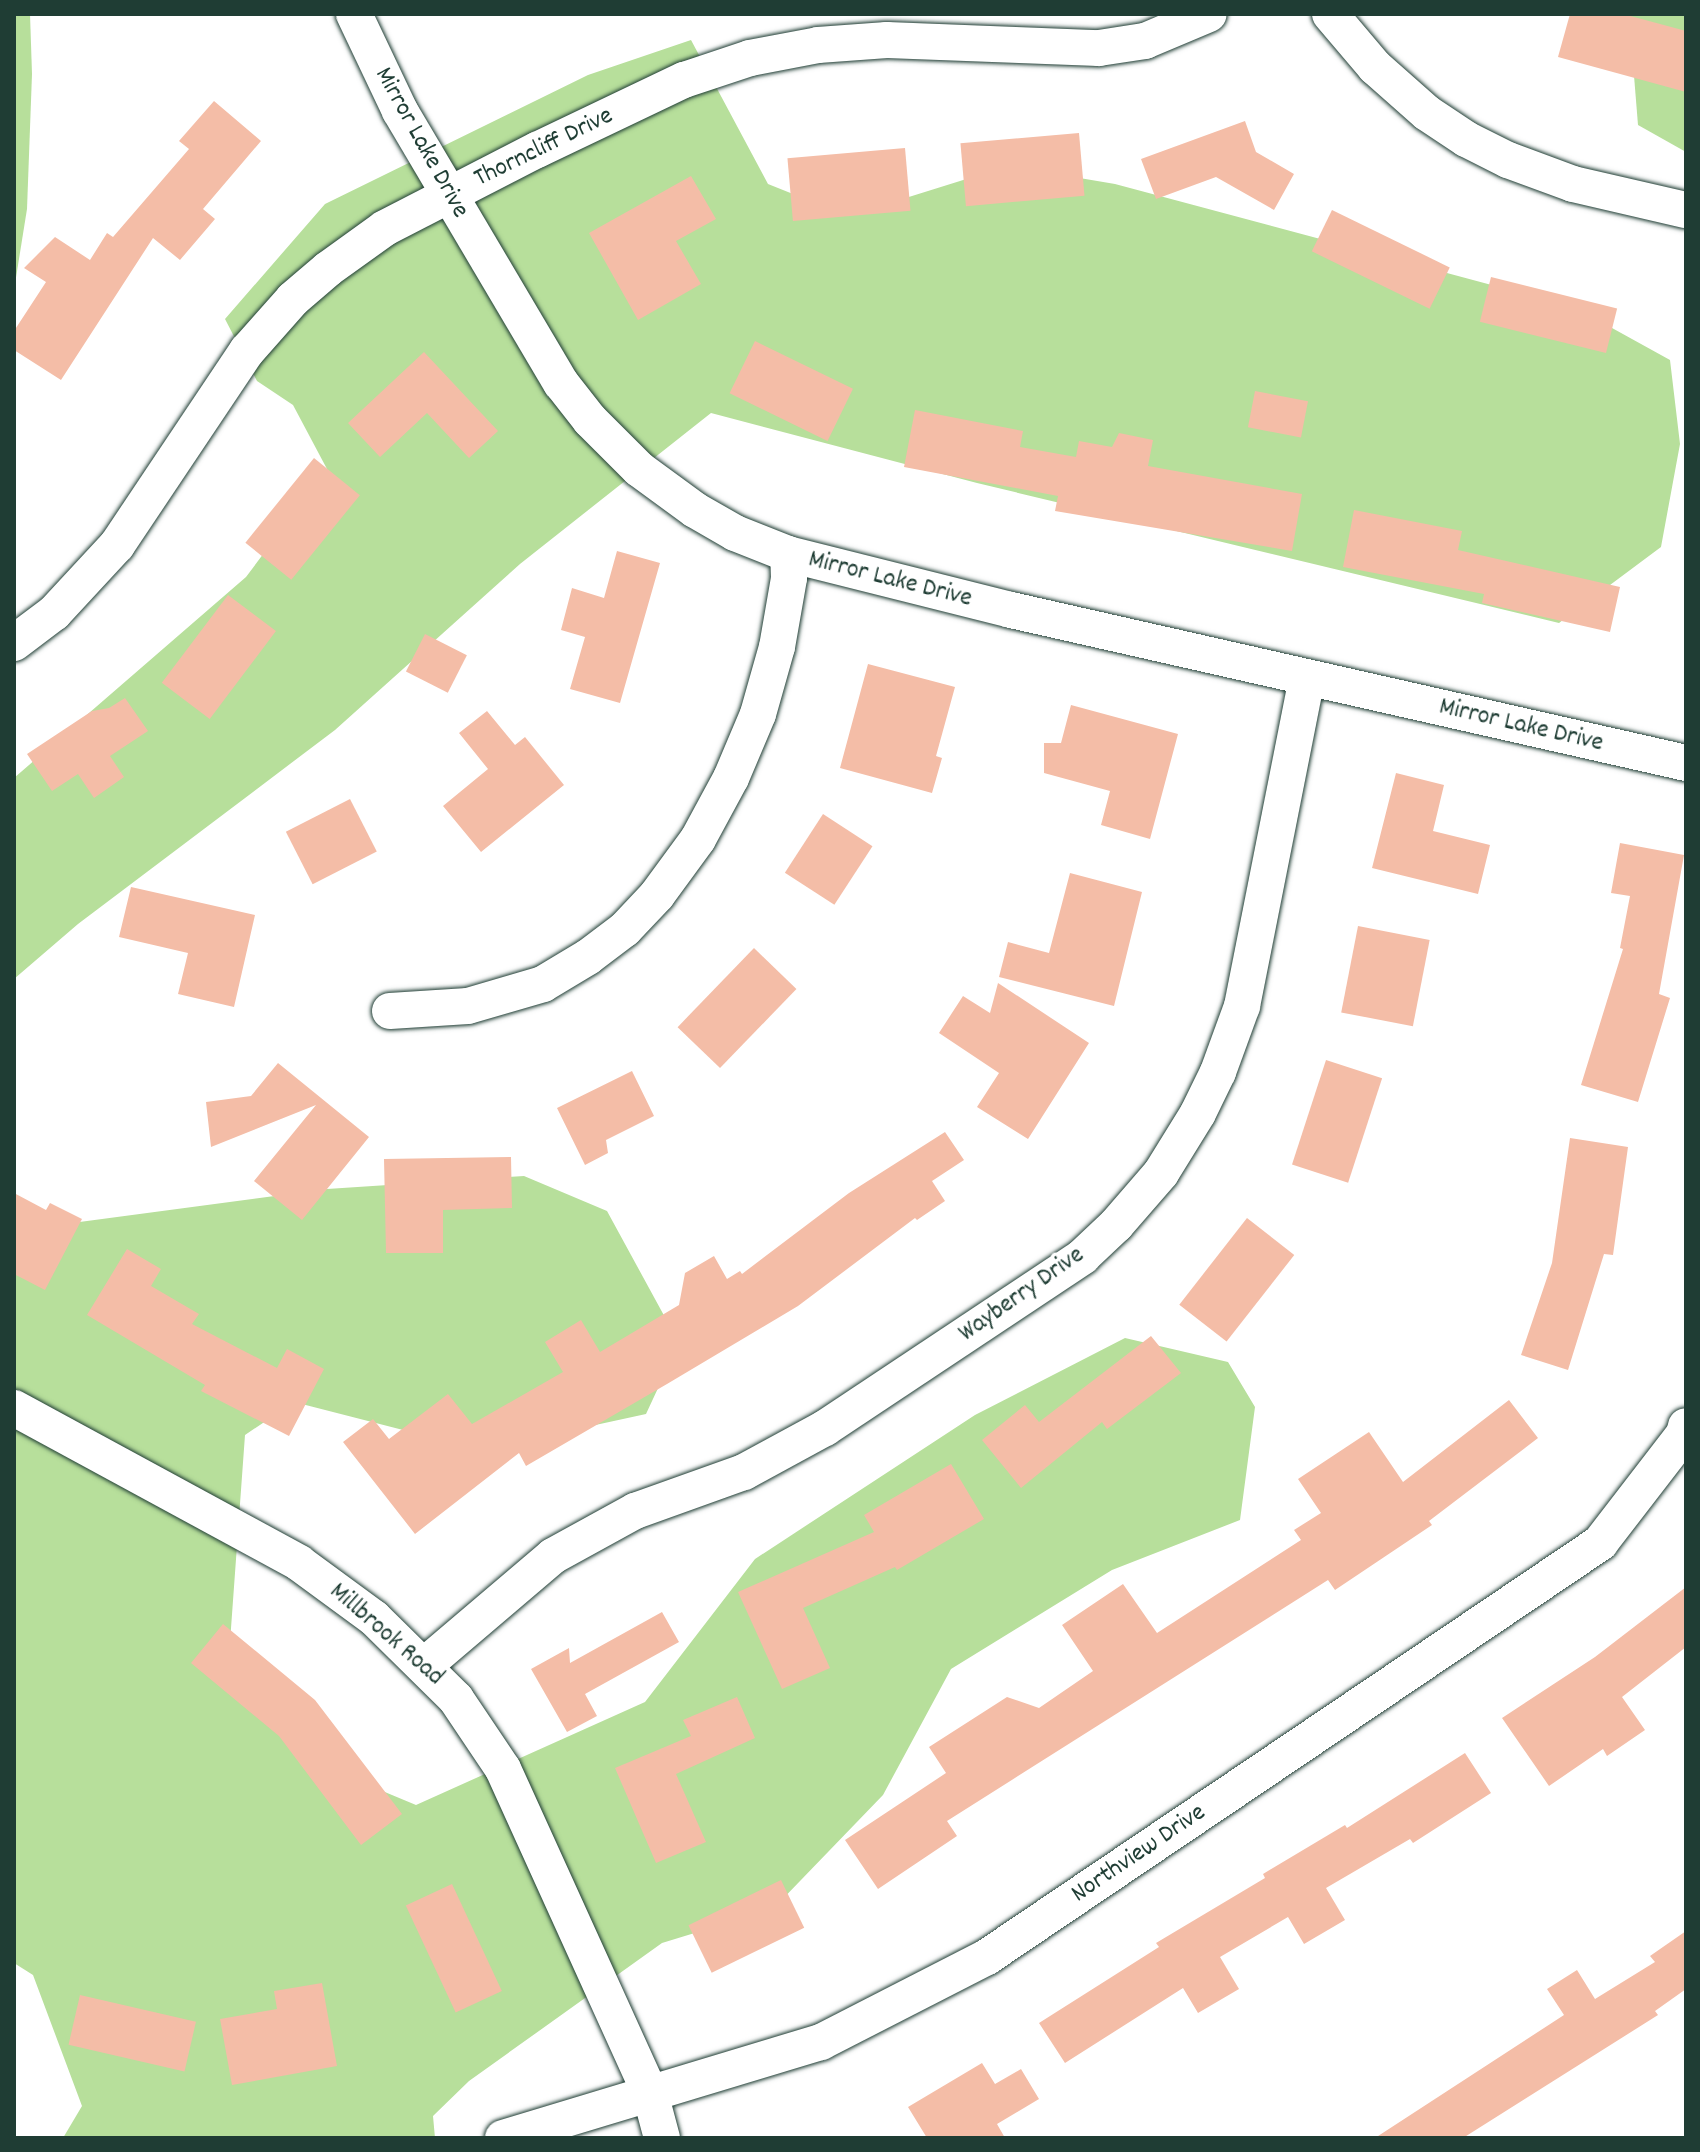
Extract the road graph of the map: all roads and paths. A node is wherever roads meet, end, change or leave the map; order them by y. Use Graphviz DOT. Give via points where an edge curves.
graph roads {
  1 [pos="354,14"];
  2 [pos="1209,14"];
  3 [pos="1330,14"];
  4 [pos="448,196"];
  5 [pos="1686,210"];
  6 [pos="788,554"];
  7 [pos="14,643"];
  8 [pos="1307,678"];
  9 [pos="1686,763"];
  10 [pos="390,1011"];
  11 [pos="14,1408"];
  12 [pos="1686,1426"];
  13 [pos="425,1665"];
  14 [pos="650,2093"];
  15 [pos="503,2138"];
  16 [pos="662,2138"];
  1 -- 4 [label="street, Mirror Lake Drive"];
  2 -- 4 [label="street, Thorncliff Drive" via="1145,41 1099,48 887,40 818,45 750,58 684,80"];
  3 -- 5 [label="street" via="1375,67 1466,139 1573,184"];
  4 -- 6 [label="street, Mirror Lake Drive" via="561,383 590,420 639,469 695,510"];
  4 -- 7 [label="street, Thorncliff Drive" via="385,228 293,299 247,351 117,545 54,613"];
  6 -- 8 [label="street, Mirror Lake Drive"];
  6 -- 10 [label="street" via="777,647 758,714 698,839 657,895 625,929 543,984 468,1006"];
  8 -- 9 [label="street, Mirror Lake Drive"];
  8 -- 13 [label="street, Wayberry Drive" via="1237,1019 1198,1113 1161,1173 1116,1225 1082,1257 825,1428 744,1472 635,1511 553,1556"];
  11 -- 13 [label="street, Millbrook Road" via="299,1563 374,1618"];
  12 -- 14 [label="street, Northview Drive" via="1600,1543 987,1957 821,2042"];
  13 -- 14 [label="street, Millbrook Road" via="456,1699 503,1769"];
  14 -- 15 [label="street, Northview Drive"];
  14 -- 16 [label="street, Millbrook Road"];
}
